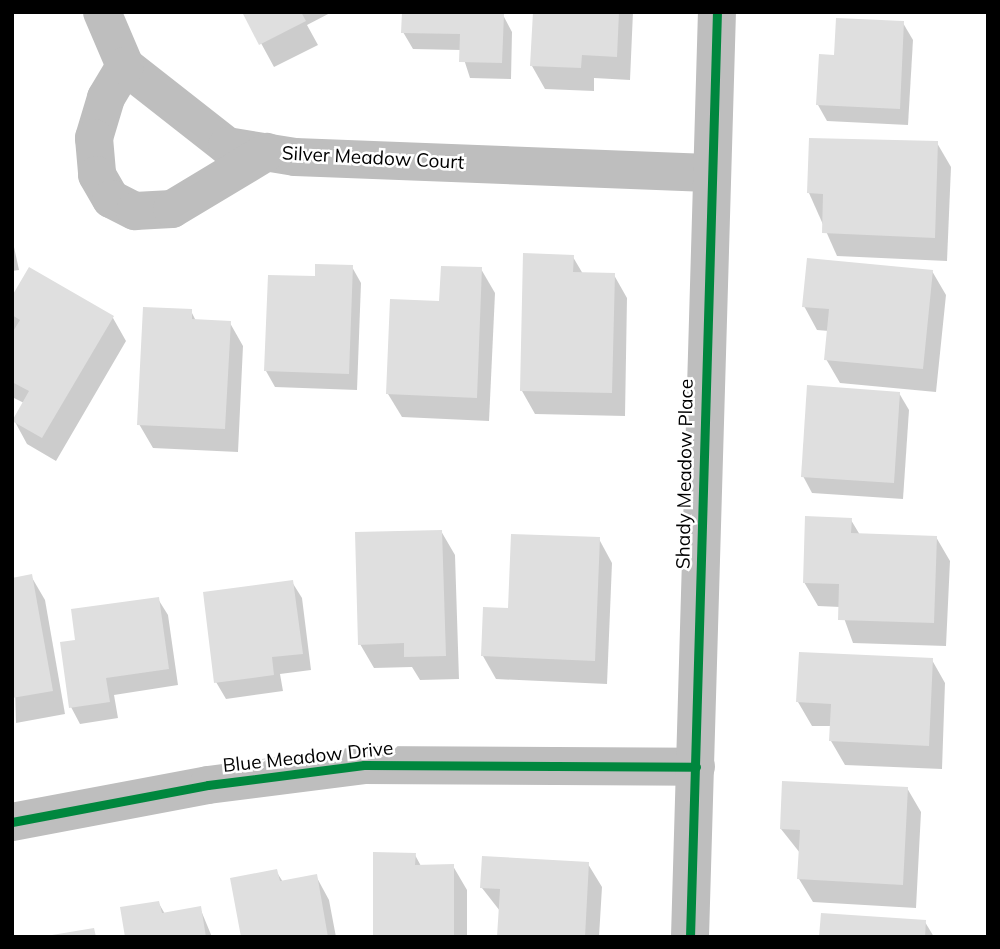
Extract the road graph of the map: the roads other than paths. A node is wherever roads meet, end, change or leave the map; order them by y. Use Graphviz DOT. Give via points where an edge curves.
graph roads {
  1 [pos="102,12"];
  2 [pos="716,12"];
  3 [pos="125,66"];
  4 [pos="267,152"];
  5 [pos="709,173"];
  6 [pos="696,767"];
  7 [pos="12,822"];
  8 [pos="690,937"];
  1 -- 3 [label="street, Silver Meadow Court"];
  2 -- 5 [label="street, Shady Meadow Place"];
  3 -- 4 [label="street, Silver Meadow Court" via="227,146"];
  3 -- 4 [label="street" via="106,98 94,138 97,175 111,199 135,211 172,209"];
  4 -- 5 [label="street, Silver Meadow Court"];
  5 -- 6 [label="street, Shady Meadow Place"];
  6 -- 7 [label="street, Blue Meadow Drive" via="364,765 208,785"];
  6 -- 8 [label="street, Shady Meadow Place"];
}
